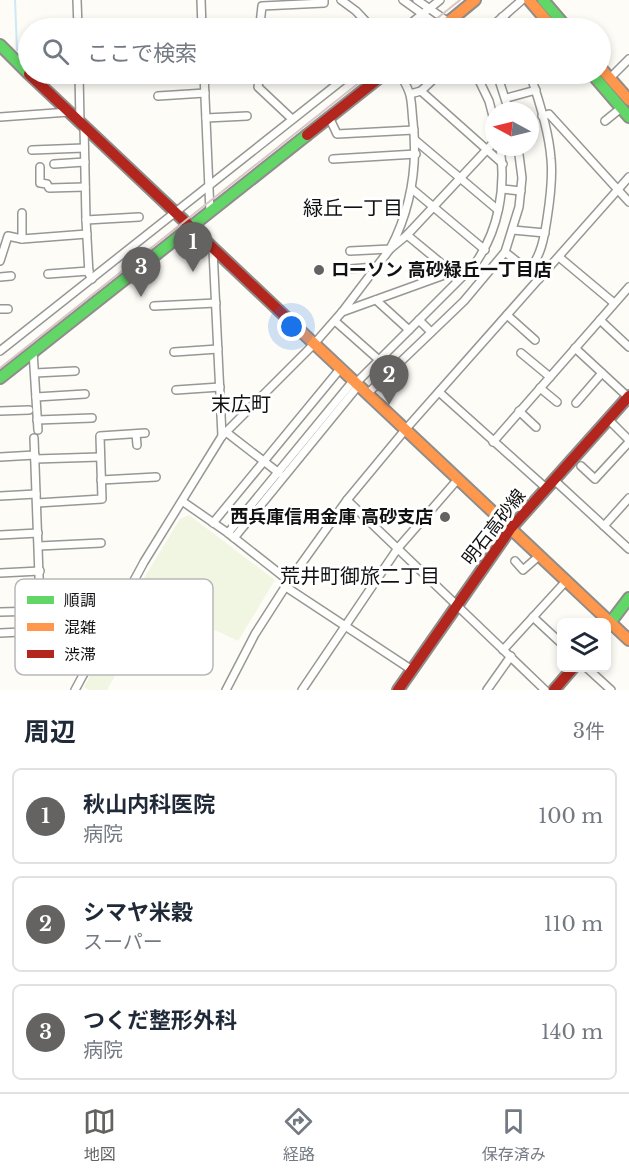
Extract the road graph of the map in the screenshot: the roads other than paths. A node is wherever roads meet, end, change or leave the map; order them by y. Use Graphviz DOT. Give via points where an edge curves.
graph roads {
  1 [pos="77,0"];
  2 [pos="201,0"];
  3 [pos="324,0"];
  4 [pos="341,0"];
  5 [pos="403,0"];
  6 [pos="417,0"];
  7 [pos="440,0"];
  8 [pos="475,0"];
  9 [pos="522,0"];
  10 [pos="529,0"];
  11 [pos="543,0"];
  12 [pos="427,11"];
  13 [pos="502,17"];
  14 [pos="78,18"];
  15 [pos="202,18"];
  16 [pos="261,18"];
  17 [pos="363,18"];
  18 [pos="418,18"];
  19 [pos="435,18"];
  20 [pos="456,18"];
  21 [pos="544,18"];
  22 [pos="558,18"];
  23 [pos="0,45"];
  24 [pos="629,59"];
  25 [pos="18,62"];
  26 [pos="611,77"];
  27 [pos="611,80"];
  28 [pos="40,84"];
  29 [pos="80,84"];
  30 [pos="205,84"];
  31 [pos="258,84"];
  32 [pos="337,84"];
  33 [pos="371,84"];
  34 [pos="405,84"];
  35 [pos="429,84"];
  36 [pos="481,84"];
  37 [pos="501,84"];
  38 [pos="534,84"];
  39 [pos="603,84"];
  40 [pos="536,90"];
  41 [pos="421,91"];
  42 [pos="205,93"];
  43 [pos="410,94"];
  44 [pos="158,96"];
  45 [pos="507,98"];
  46 [pos="489,102"];
  47 [pos="508,102"];
  48 [pos="625,104"];
  49 [pos="69,112"];
  50 [pos="247,116"];
  51 [pos="542,116"];
  52 [pos="0,117"];
  53 [pos="330,117"];
  54 [pos="629,117"];
  55 [pos="206,118"];
  56 [pos="292,119"];
  57 [pos="605,121"];
  58 [pos="82,124"];
  59 [pos="414,130"];
  60 [pos="415,140"];
  61 [pos="84,148"];
  62 [pos="485,149"];
  63 [pos="32,150"];
  64 [pos="485,151"];
  65 [pos="416,154"];
  66 [pos="493,156"];
  67 [pos="502,156"];
  68 [pos="520,156"];
  69 [pos="350,158"];
  70 [pos="333,159"];
  71 [pos="85,162"];
  72 [pos="54,164"];
  73 [pos="503,164"];
  74 [pos="40,167"];
  75 [pos="350,168"];
  76 [pos="629,177"];
  77 [pos="460,178"];
  78 [pos="208,186"];
  79 [pos="86,187"];
  80 [pos="412,189"];
  81 [pos="502,189"];
  82 [pos="618,189"];
  83 [pos="521,191"];
  84 [pos="629,202"];
  85 [pos="434,207"];
  86 [pos="498,210"];
  87 [pos="210,212"];
  88 [pos="22,213"];
  89 [pos="176,213"];
  90 [pos="139,217"];
  91 [pos="87,220"];
  92 [pos="190,228"];
  93 [pos="513,230"];
  94 [pos="0,233"];
  95 [pos="545,233"];
  96 [pos="87,234"];
  97 [pos="407,235"];
  98 [pos="8,236"];
  99 [pos="22,238"];
  100 [pos="390,249"];
  101 [pos="213,250"];
  102 [pos="350,250"];
  103 [pos="486,250"];
  104 [pos="505,252"];
  105 [pos="559,257"];
  106 [pos="0,261"];
  107 [pos="474,265"];
  108 [pos="375,267"];
  109 [pos="338,270"];
  110 [pos="89,271"];
  111 [pos="529,271"];
  112 [pos="453,273"];
  113 [pos="48,274"];
  114 [pos="11,276"];
  115 [pos="0,277"];
  116 [pos="92,279"];
  117 [pos="539,279"];
  118 [pos="629,287"];
  119 [pos="376,300"];
  120 [pos="216,303"];
  121 [pos="614,303"];
  122 [pos="154,306"];
  123 [pos="342,312"];
  124 [pos="507,315"];
  125 [pos="419,320"];
  126 [pos="600,320"];
  127 [pos="335,321"];
  128 [pos="409,330"];
  129 [pos="431,332"];
  130 [pos="535,340"];
  131 [pos="314,344"];
  132 [pos="629,346"];
  133 [pos="575,348"];
  134 [pos="218,350"];
  135 [pos="0,351"];
  136 [pos="33,351"];
  137 [pos="174,352"];
  138 [pos="521,353"];
  139 [pos="379,360"];
  140 [pos="340,369"];
  141 [pos="75,371"];
  142 [pos="35,373"];
  143 [pos="602,373"];
  144 [pos="550,377"];
  145 [pos="0,378"];
  146 [pos="359,386"];
  147 [pos="220,387"];
  148 [pos="540,388"];
  149 [pos="176,390"];
  150 [pos="439,392"];
  151 [pos="85,394"];
  152 [pos="628,396"];
  153 [pos="36,397"];
  154 [pos="557,402"];
  155 [pos="576,403"];
  156 [pos="29,410"];
  157 [pos="0,411"];
  158 [pos="519,411"];
  159 [pos="92,418"];
  160 [pos="608,419"];
  161 [pos="37,420"];
  162 [pos="536,427"];
  163 [pos="38,430"];
  164 [pos="405,430"];
  165 [pos="145,433"];
  166 [pos="136,434"];
  167 [pos="224,434"];
  168 [pos="34,438"];
  169 [pos="629,441"];
  170 [pos="493,442"];
  171 [pos="137,445"];
  172 [pos="0,457"];
  173 [pos="35,457"];
  174 [pos="100,457"];
  175 [pos="263,462"];
  176 [pos="581,466"];
  177 [pos="279,473"];
  178 [pos="156,477"];
  179 [pos="458,479"];
  180 [pos="553,479"];
  181 [pos="101,480"];
  182 [pos="546,488"];
  183 [pos="36,494"];
  184 [pos="0,496"];
  185 [pos="629,498"];
  186 [pos="347,500"];
  187 [pos="182,501"];
  188 [pos="37,503"];
  189 [pos="213,523"];
  190 [pos="604,526"];
  191 [pos="510,528"];
  192 [pos="38,533"];
  193 [pos="0,535"];
  194 [pos="231,536"];
  195 [pos="101,543"];
  196 [pos="39,546"];
  197 [pos="398,548"];
  198 [pos="629,549"];
  199 [pos="540,555"];
  200 [pos="515,561"];
  201 [pos="40,571"];
  202 [pos="0,573"];
  203 [pos="40,579"];
  204 [pos="134,579"];
  205 [pos="567,580"];
  206 [pos="288,584"];
  207 [pos="629,598"];
  208 [pos="457,604"];
  209 [pos="15,611"];
  210 [pos="0,612"];
  211 [pos="533,617"];
  212 [pos="602,618"];
  213 [pos="611,622"];
  214 [pos="345,625"];
  215 [pos="611,626"];
  216 [pos="15,632"];
  217 [pos="0,633"];
  218 [pos="557,640"];
  219 [pos="629,640"];
  220 [pos="503,650"];
  221 [pos="511,656"];
  222 [pos="412,670"];
  223 [pos="570,672"];
  224 [pos="591,672"];
  225 [pos="83,675"];
  226 [pos="228,689"];
  227 [pos="75,690"];
  228 [pos="302,690"];
  229 [pos="398,690"];
  230 [pos="487,690"];
  231 [pos="545,690"];
  232 [pos="554,690"];
  233 [pos="611,690"];
  1 -- 14 [label="street"];
  2 -- 15 [label="street"];
  3 -- 16 [label="street" via="262,6"];
  4 -- 17 [label="street"];
  5 -- 12 [label="street"];
  6 -- 12 [label="street"];
  7 -- 12 [label="street"];
  8 -- 20 [label="street"];
  9 -- 13 [label="street"];
  10 -- 21 [label="street"];
  11 -- 22 [label="street"];
  12 -- 18 [label="street"];
  12 -- 19 [label="street"];
  23 -- 25 [label="street"];
  24 -- 26 [label="street"];
  27 -- 48 [label="street"];
  28 -- 49 [label="street"];
  29 -- 58 [label="street"];
  30 -- 42 [label="street"];
  31 -- 56 [label="street"];
  32 -- 56 [label="street"];
  33 -- 53 [label="street"];
  34 -- 43 [label="street"];
  35 -- 41 [label="street"];
  36 -- 46 [label="street"];
  37 -- 45 [label="street"];
  38 -- 40 [label="street"];
  39 -- 48 [label="street"];
  40 -- 45 [label="street"];
  40 -- 51 [label="street"];
  41 -- 43 [label="street"];
  41 -- 62 [label="street"];
  42 -- 44 [label="street"];
  42 -- 55 [label="street"];
  43 -- 59 [label="street"];
  45 -- 47 [label="street"];
  48 -- 54 [label="street"];
  48 -- 57 [label="street"];
  49 -- 52 [label="street"];
  49 -- 58 [label="street"];
  50 -- 55 [label="street"];
  51 -- 82 [label="street" via="549,114"];
  51 -- 95 [label="street" via="552,160"];
  53 -- 59 [label="street" via="337,134"];
  53 -- 87 [label="street"];
  55 -- 78 [label="street"];
  56 -- 78 [label="street"];
  58 -- 61 [label="street"];
  58 -- 89 [label="street"];
  59 -- 60 [label="street"];
  60 -- 65 [label="street"];
  60 -- 77 [label="street"];
  61 -- 63 [label="street"];
  61 -- 71 [label="street"];
  64 -- 77 [label="street"];
  65 -- 69 [label="street"];
  65 -- 80 [label="street"];
  66 -- 73 [label="street"];
  67 -- 73 [label="street"];
  68 -- 83 [label="street"];
  69 -- 70 [label="street"];
  69 -- 75 [label="street"];
  71 -- 72 [label="street"];
  71 -- 79 [label="street"];
  73 -- 81 [label="street"];
  74 -- 79 [label="street" via="40,183 47,184 49,189"];
  76 -- 82 [label="street"];
  77 -- 85 [label="street"];
  77 -- 86 [label="street"];
  78 -- 87 [label="street"];
  78 -- 89 [label="street"];
  79 -- 91 [label="street"];
  80 -- 85 [label="street"];
  80 -- 100 [label="street" via="403,223"];
  81 -- 83 [label="street"];
  81 -- 86 [label="street"];
  82 -- 84 [label="street"];
  82 -- 105 [label="street"];
  83 -- 93 [label="street"];
  85 -- 97 [label="street"];
  85 -- 103 [label="street"];
  86 -- 103 [label="street"];
  87 -- 92 [label="street"];
  88 -- 99 [label="street"];
  89 -- 92 [label="street"];
  89 -- 116 [label="street"];
  90 -- 91 [label="street"];
  91 -- 96 [label="street"];
  92 -- 101 [label="street"];
  92 -- 136 [label="street"];
  93 -- 95 [label="street"];
  93 -- 104 [label="street"];
  94 -- 98 [label="street"];
  95 -- 111 [label="street" via="539,255"];
  96 -- 99 [label="street"];
  96 -- 110 [label="street"];
  97 -- 100 [label="street"];
  97 -- 112 [label="street"];
  98 -- 99 [label="street"];
  98 -- 106 [label="street"];
  100 -- 102 [label="street"];
  100 -- 108 [label="street"];
  101 -- 120 [label="street"];
  101 -- 131 [label="street"];
  103 -- 107 [label="street"];
  104 -- 111 [label="street"];
  104 -- 129 [label="street" via="464,301"];
  105 -- 117 [label="street"];
  105 -- 121 [label="street"];
  107 -- 112 [label="street"];
  107 -- 125 [label="street"];
  108 -- 109 [label="street"];
  108 -- 123 [label="street"];
  110 -- 113 [label="street"];
  110 -- 116 [label="street"];
  111 -- 117 [label="street"];
  112 -- 119 [label="street"];
  114 -- 115 [label="street"];
  116 -- 135 [label="street"];
  117 -- 124 [label="street"];
  118 -- 121 [label="street"];
  119 -- 123 [label="street"];
  119 -- 128 [label="street"];
  120 -- 122 [label="street"];
  120 -- 134 [label="street"];
  121 -- 126 [label="street"];
  123 -- 127 [label="street"];
  124 -- 130 [label="street" via="526,337"];
  124 -- 150 [label="street"];
  125 -- 128 [label="street"];
  125 -- 129 [label="street"];
  126 -- 132 [label="street"];
  126 -- 133 [label="street"];
  127 -- 131 [label="street"];
  127 -- 139 [label="street"];
  128 -- 139 [label="street"];
  129 -- 146 [label="street"];
  131 -- 140 [label="street"];
  131 -- 167 [label="street"];
  133 -- 143 [label="street"];
  133 -- 144 [label="street"];
  134 -- 137 [label="street"];
  134 -- 147 [label="street"];
  136 -- 142 [label="street"];
  136 -- 145 [label="street"];
  138 -- 144 [label="street"];
  139 -- 146 [label="street"];
  140 -- 146 [label="street"];
  140 -- 175 [label="street"];
  141 -- 142 [label="street"];
  142 -- 153 [label="street"];
  143 -- 152 [label="street"];
  143 -- 155 [label="street"];
  144 -- 148 [label="street"];
  146 -- 164 [label="street"];
  146 -- 177 [label="street"];
  146 -- 194 [label="street"];
  147 -- 149 [label="street"];
  147 -- 167 [label="street"];
  148 -- 154 [label="street"];
  148 -- 158 [label="street"];
  150 -- 164 [label="street"];
  150 -- 170 [label="street"];
  151 -- 153 [label="street"];
  152 -- 160 [label="street, 明石高砂線"];
  153 -- 161 [label="street"];
  156 -- 157 [label="street"];
  158 -- 162 [label="street"];
  158 -- 170 [label="street"];
  159 -- 161 [label="street"];
  160 -- 169 [label="street"];
  160 -- 180 [label="street, 明石高砂線"];
  161 -- 163 [label="street"];
  164 -- 179 [label="street"];
  164 -- 186 [label="street"];
  165 -- 166 [label="street"];
  166 -- 171 [label="street"];
  166 -- 174 [label="street" via="100,436"];
  167 -- 175 [label="street"];
  167 -- 187 [label="street"];
  168 -- 173 [label="street"];
  169 -- 176 [label="street" via="595,479"];
  170 -- 182 [label="street"];
  172 -- 173 [label="street"];
  173 -- 174 [label="street"];
  173 -- 183 [label="street"];
  174 -- 181 [label="street"];
  175 -- 177 [label="street"];
  175 -- 189 [label="street"];
  177 -- 194 [label="street"];
  178 -- 181 [label="street"];
  179 -- 191 [label="street"];
  179 -- 197 [label="street"];
  180 -- 182 [label="street, 明石高砂線"];
  180 -- 190 [label="street"];
  181 -- 188 [label="street" via="102,499"];
  182 -- 191 [label="street, 明石高砂線"];
  183 -- 184 [label="street"];
  183 -- 188 [label="street"];
  185 -- 190 [label="street"];
  186 -- 197 [label="street"];
  186 -- 206 [label="street"];
  187 -- 189 [label="street"];
  187 -- 204 [label="street"];
  188 -- 192 [label="street"];
  189 -- 194 [label="street"];
  190 -- 198 [label="street"];
  191 -- 199 [label="street"];
  191 -- 208 [label="street, 明石高砂線"];
  192 -- 193 [label="street"];
  192 -- 196 [label="street"];
  194 -- 206 [label="street"];
  195 -- 196 [label="street"];
  196 -- 201 [label="street"];
  197 -- 208 [label="street"];
  197 -- 214 [label="street"];
  199 -- 200 [label="street" via="523,570"];
  199 -- 205 [label="street"];
  201 -- 202 [label="street"];
  201 -- 203 [label="street"];
  205 -- 211 [label="street"];
  205 -- 212 [label="street"];
  206 -- 214 [label="street"];
  206 -- 226 [label="street" via="255,634"];
  207 -- 213 [label="street"];
  208 -- 220 [label="street"];
  208 -- 222 [label="street, 明石高砂線"];
  209 -- 210 [label="street"];
  211 -- 218 [label="street"];
  211 -- 220 [label="street"];
  214 -- 222 [label="street"];
  214 -- 228 [label="street"];
  215 -- 219 [label="street"];
  216 -- 217 [label="street"];
  220 -- 221 [label="street"];
  221 -- 230 [label="street"];
  221 -- 231 [label="street"];
  222 -- 229 [label="street, 明石高砂線"];
  223 -- 232 [label="street"];
  224 -- 233 [label="street"];
  225 -- 227 [label="street"];
}
